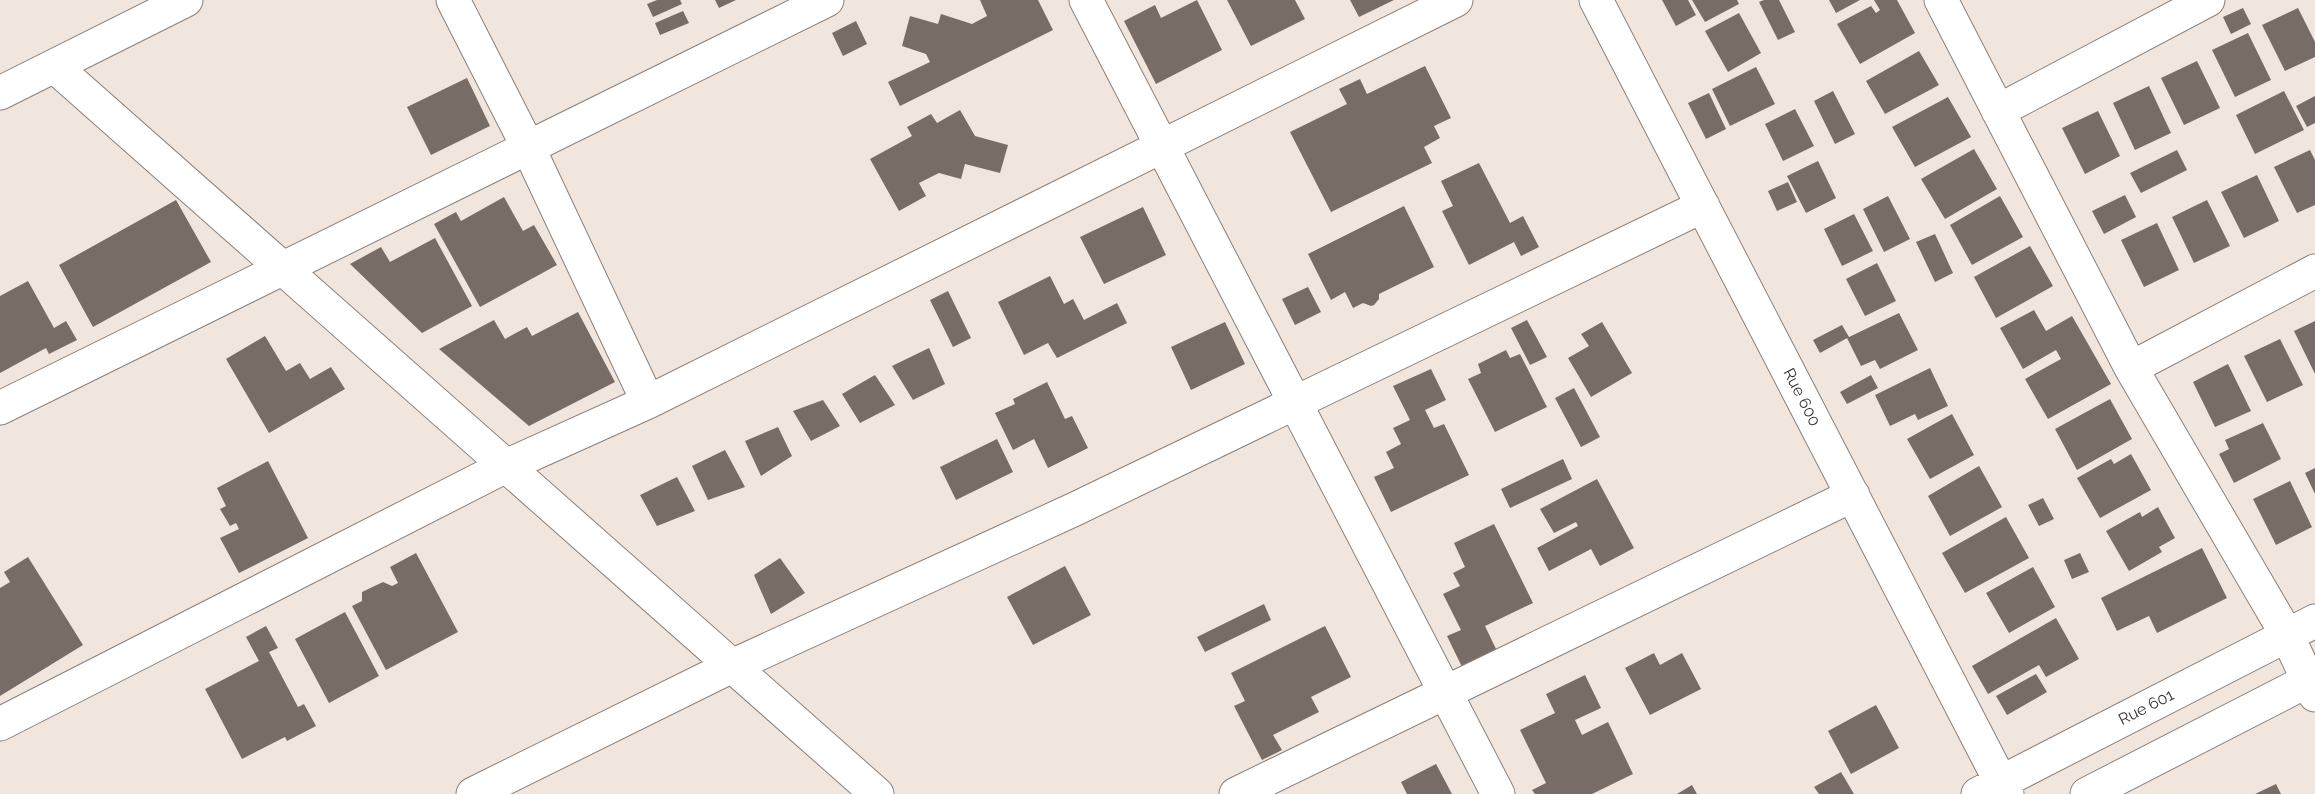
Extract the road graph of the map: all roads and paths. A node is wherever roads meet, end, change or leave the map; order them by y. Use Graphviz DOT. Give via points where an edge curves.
graph roads {
  1 [pos="186,0"];
  2 [pos="453,0"];
  3 [pos="827,0"];
  4 [pos="1086,0"];
  5 [pos="1456,0"];
  6 [pos="1596,0"];
  7 [pos="1941,0"];
  8 [pos="2208,0"];
  9 [pos="54,66"];
  10 [pos="0,93"];
  11 [pos="1998,111"];
  12 [pos="528,147"];
  13 [pos="1162,147"];
  14 [pos="1703,206"];
  15 [pos="282,268"];
  16 [pos="2315,271"];
  17 [pos="2131,368"];
  18 [pos="648,402"];
  19 [pos="1295,403"];
  20 [pos="0,408"];
  21 [pos="506,466"];
  22 [pos="1853,495"];
  23 [pos="2301,628"];
  24 [pos="732,666"];
  25 [pos="2313,684"];
  26 [pos="1446,694"];
  27 [pos="0,724"];
  28 [pos="1995,790"];
  29 [pos="473,794"];
  30 [pos="877,794"];
  31 [pos="1236,794"];
  32 [pos="1498,794"];
  33 [pos="2087,794"];
  1 -- 9 [label="street"];
  2 -- 12 [label="street"];
  3 -- 12 [label="street"];
  4 -- 13 [label="street"];
  5 -- 13 [label="street"];
  6 -- 14 [label="street, Rue 600"];
  7 -- 11 [label="street"];
  8 -- 11 [label="street"];
  9 -- 10 [label="street"];
  9 -- 15 [label="street"];
  11 -- 17 [label="street"];
  12 -- 15 [label="street"];
  12 -- 18 [label="street"];
  13 -- 18 [label="street"];
  13 -- 19 [label="street"];
  14 -- 19 [label="street"];
  14 -- 22 [label="street, Rue 600"];
  15 -- 20 [label="street"];
  15 -- 21 [label="street"];
  16 -- 17 [label="street"];
  17 -- 23 [label="street"];
  18 -- 21 [label="street"];
  19 -- 24 [label="street"];
  19 -- 26 [label="street"];
  21 -- 24 [label="street"];
  21 -- 27 [label="street"];
  22 -- 26 [label="street"];
  22 -- 28 [label="street, Rue 600"];
  23 -- 25 [label="street"];
  23 -- 28 [label="street, Rue 601"];
  24 -- 29 [label="street"];
  24 -- 30 [label="street"];
  25 -- 33 [label="street"];
  26 -- 31 [label="street"];
  26 -- 32 [label="street"];
}
